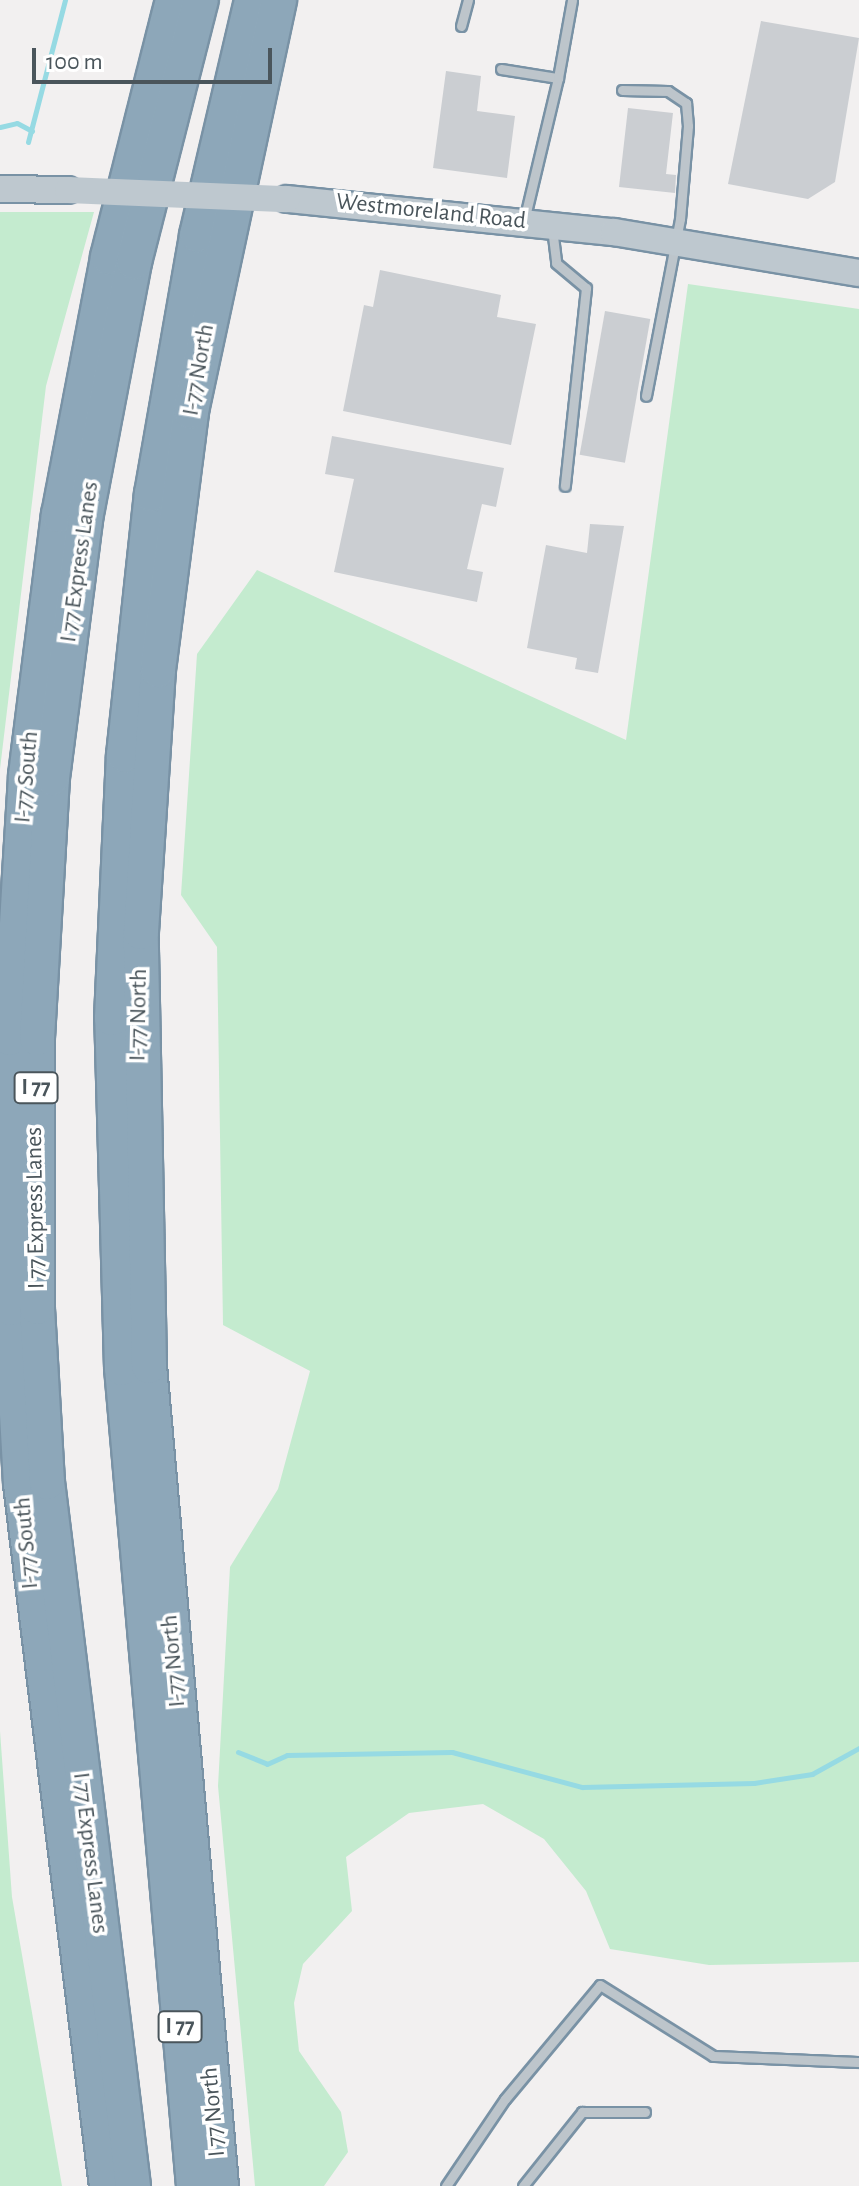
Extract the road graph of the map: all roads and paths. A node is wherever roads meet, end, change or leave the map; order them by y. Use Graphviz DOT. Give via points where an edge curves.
graph roads {
  1 [pos="173,0"];
  2 [pos="201,0"];
  3 [pos="252,0"];
  4 [pos="279,0"];
  5 [pos="468,0"];
  6 [pos="572,0"];
  7 [pos="461,26"];
  8 [pos="501,69"];
  9 [pos="558,78"];
  10 [pos="622,90"];
  11 [pos="0,189"];
  12 [pos="524,221"];
  13 [pos="551,224"];
  14 [pos="674,241"];
  15 [pos="859,273"];
  16 [pos="646,396"];
  17 [pos="565,486"];
  18 [pos="166,1867"];
  19 [pos="207,2038"];
  20 [pos="859,2062"];
  21 [pos="645,2112"];
  22 [pos="107,2186"];
  23 [pos="133,2186"];
  24 [pos="194,2186"];
  25 [pos="221,2186"];
  26 [pos="446,2186"];
  27 [pos="523,2186"];
  1 -- 22 [label="highway, I-77 South / I 77" via="108,257 59,515 26,775 10,1038 11,1308 21,1484"];
  2 -- 23 [label="highway, I 77 Express Lanes / I 77" via="134,262 85,519 52,778 37,1038 37,1307 49,1496"];
  3 -- 18 [label="highway, I 77" via="165,407 132,668 117,858 117,1281"];
  4 -- 19 [label="highway, I-77 North / I 77" via="191,411 158,670 141,932 144,1294"];
  5 -- 7 [label="lane"];
  6 -- 9 [label="lane"];
  8 -- 9 [label="lane"];
  9 -- 12 [label="lane"];
  10 -- 14 [label="lane" via="668,91 686,103"];
  11 -- 12 [label="street, Westmoreland Road, bridge" via="287,199"];
  12 -- 13 [label="street, Westmoreland Road"];
  13 -- 14 [label="street, Westmoreland Road"];
  13 -- 17 [label="lane" via="556,263 586,288"];
  14 -- 15 [label="street, Westmoreland Road"];
  14 -- 16 [label="lane"];
  18 -- 19 [label="highway" via="191,1996"];
  18 -- 24 [label="highway, I 77"];
  19 -- 25 [label="highway, I 77 North / I 77"];
  20 -- 26 [label="lane" via="713,2056 600,1985 505,2099"];
  21 -- 27 [label="lane" via="582,2112"];
}
